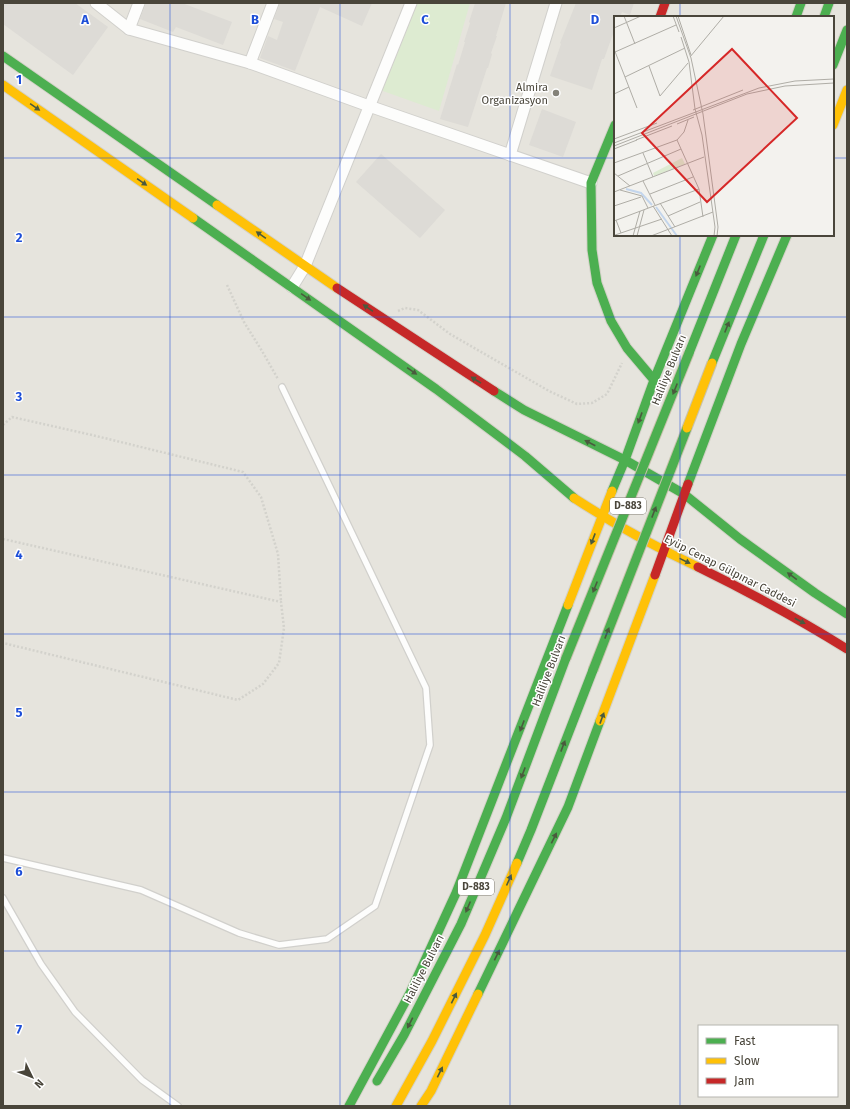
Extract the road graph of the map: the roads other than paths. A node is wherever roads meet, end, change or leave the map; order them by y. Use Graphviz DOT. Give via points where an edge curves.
graph roads {
  1 [pos="96,3"];
  2 [pos="139,3"];
  3 [pos="274,3"];
  4 [pos="411,3"];
  5 [pos="556,3"];
  6 [pos="665,3"];
  7 [pos="801,3"];
  8 [pos="829,3"];
  9 [pos="660,16"];
  10 [pos="796,16"];
  11 [pos="824,16"];
  12 [pos="129,29"];
  13 [pos="847,30"];
  14 [pos="3,56"];
  15 [pos="834,62"];
  16 [pos="250,63"];
  17 [pos="3,85"];
  18 [pos="847,90"];
  19 [pos="369,106"];
  20 [pos="834,122"];
  21 [pos="614,127"];
  22 [pos="510,154"];
  23 [pos="591,183"];
  24 [pos="713,236"];
  25 [pos="736,236"];
  26 [pos="764,236"];
  27 [pos="787,236"];
  28 [pos="305,266"];
  29 [pos="292,287"];
  30 [pos="654,380"];
  31 [pos="282,387"];
  32 [pos="625,460"];
  33 [pos="684,494"];
  34 [pos="602,516"];
  35 [pos="664,551"];
  36 [pos="847,614"];
  37 [pos="847,649"];
  38 [pos="3,858"];
  39 [pos="3,898"];
  40 [pos="374,1087"];
  41 [pos="178,1106"];
  42 [pos="349,1106"];
  43 [pos="396,1106"];
  44 [pos="421,1106"];
  1 -- 12 [label="street"];
  2 -- 12 [label="street"];
  3 -- 16 [label="street"];
  4 -- 19 [label="street"];
  5 -- 22 [label="street"];
  6 -- 9 [label="main road"];
  7 -- 10 [label="main road"];
  8 -- 11 [label="main road"];
  12 -- 16 [label="street"];
  13 -- 15 [label="main road"];
  28 -- 14 [label="main road, one-way"];
  16 -- 19 [label="street"];
  17 -- 29 [label="main road, Eyüp Cenap Gülpınar Caddesi, one-way"];
  18 -- 20 [label="main road"];
  19 -- 22 [label="street"];
  19 -- 28 [label="street"];
  21 -- 23 [label="main road"];
  22 -- 23 [label="street"];
  23 -- 30 [label="main road" via="592,250 597,283 611,321 627,348"];
  24 -- 30 [label="main road, one-way"];
  25 -- 40 [label="main road, Haliliye Bulvarı / D-883, one-way, bridge" via="566,658 506,818 461,924"];
  43 -- 26 [label="main road, D-883, one-way, bridge" via="485,935 531,830"];
  27 -- 33 [label="main road" via="741,344"];
  28 -- 29 [label="street"];
  32 -- 28 [label="main road, one-way" via="524,410"];
  29 -- 34 [label="main road, Eyüp Cenap Gülpınar Caddesi, one-way" via="436,389 525,456 572,496"];
  30 -- 32 [label="main road, one-way"];
  31 -- 38 [label="lane" via="426,688 430,745 375,906 327,939 279,945 239,933 141,890"];
  32 -- 33 [label="main road"];
  32 -- 34 [label="main road"];
  33 -- 35 [label="main road"];
  36 -- 33 [label="main road, one-way" via="740,539"];
  34 -- 35 [label="main road, Eyüp Cenap Gülpınar Caddesi"];
  34 -- 42 [label="main road, one-way" via="456,893 410,993"];
  35 -- 37 [label="main road, Eyüp Cenap Gülpınar Caddesi, one-way" via="729,582"];
  44 -- 35 [label="main road, one-way" via="431,1091 568,807"];
  39 -- 41 [label="lane" via="41,964 75,1012 142,1080"];
}
